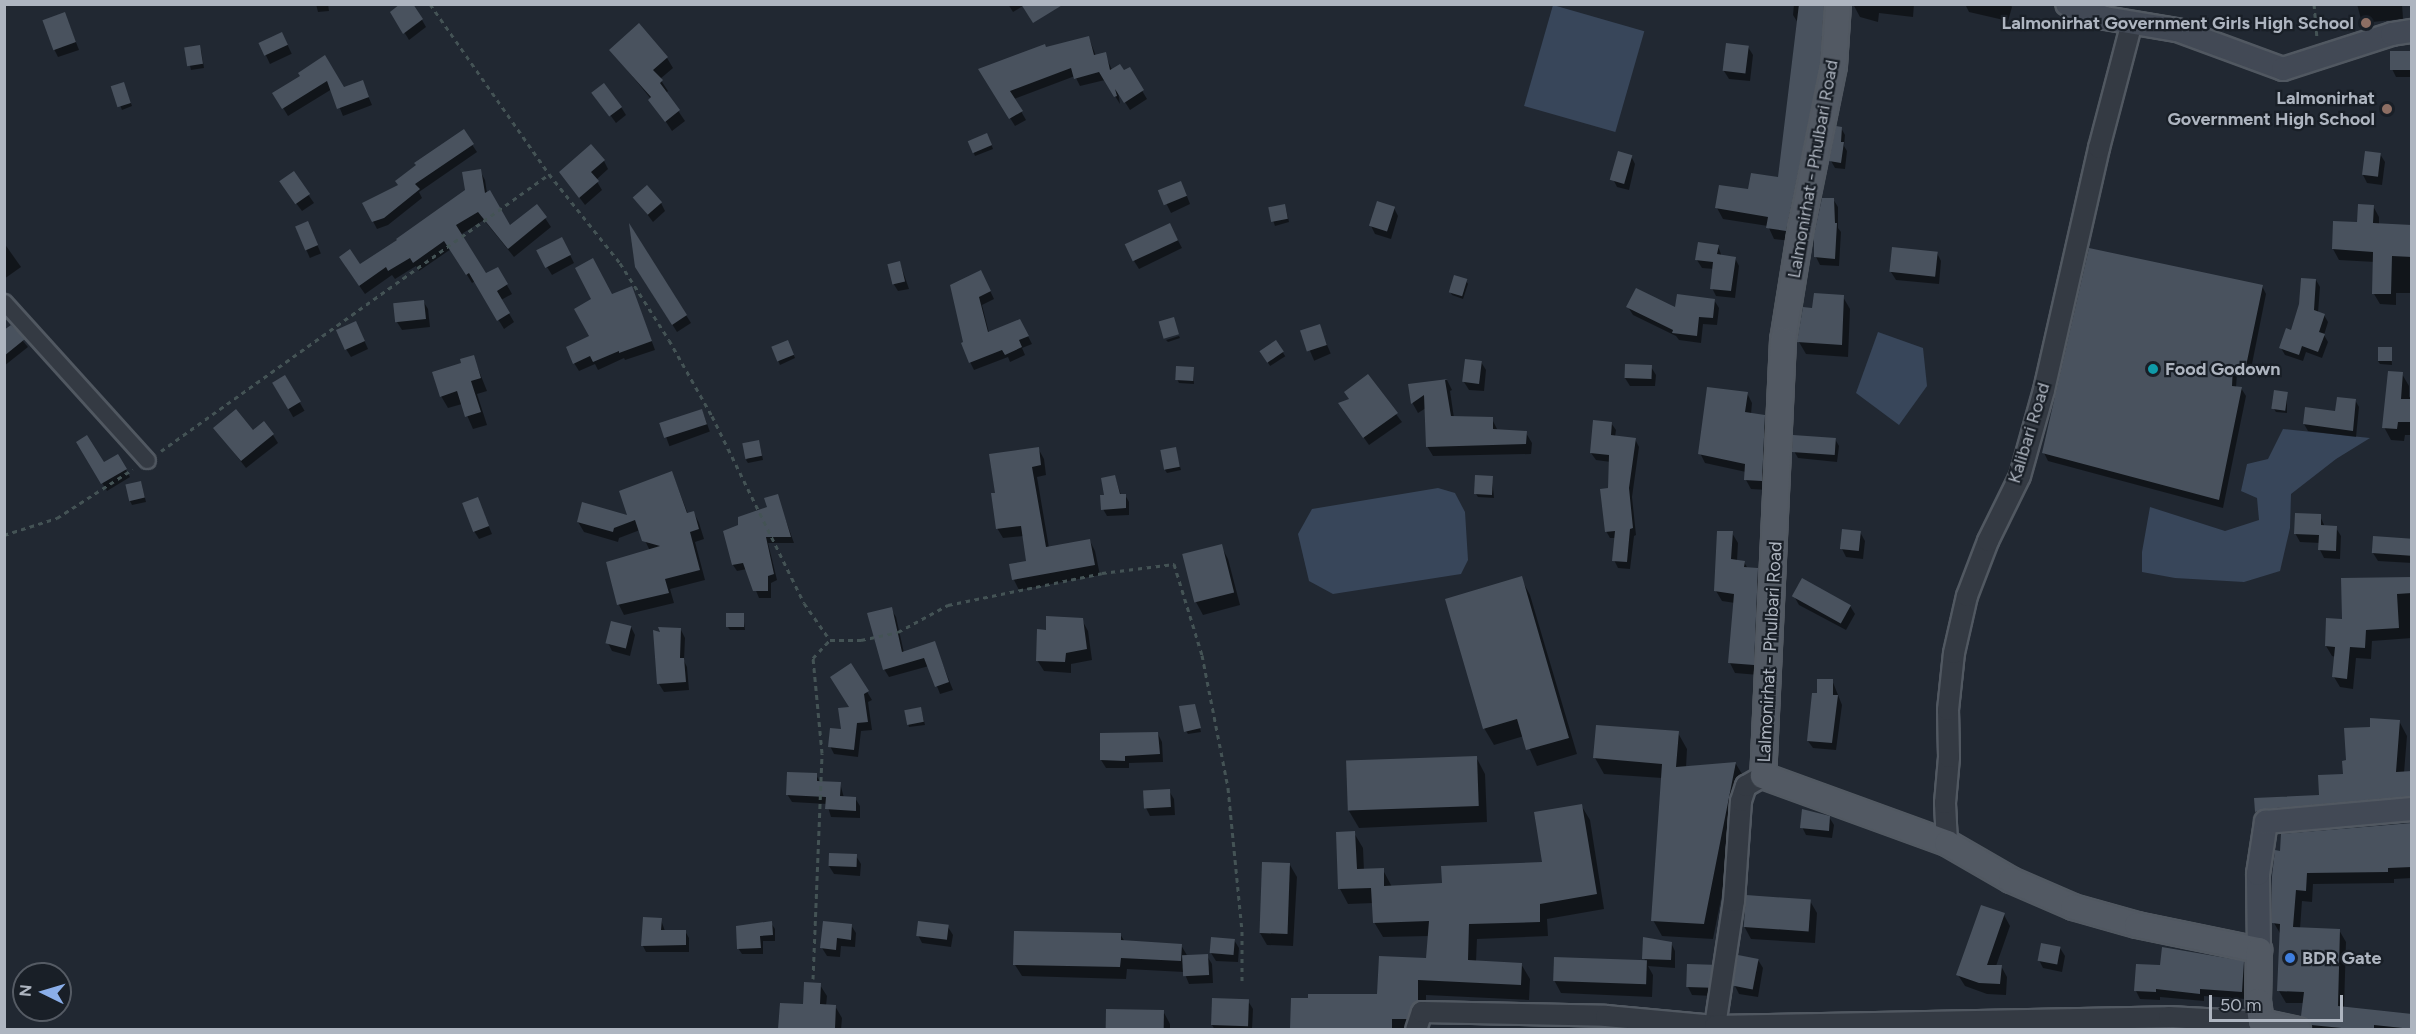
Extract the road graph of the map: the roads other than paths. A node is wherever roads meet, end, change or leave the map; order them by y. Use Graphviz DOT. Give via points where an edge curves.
graph roads {
  1 [pos="1838,4"];
  2 [pos="2067,4"];
  3 [pos="2132,22"];
  4 [pos="2412,31"];
  5 [pos="4,302"];
  6 [pos="147,460"];
  7 [pos="1763,776"];
  8 [pos="2412,809"];
  9 [pos="1947,843"];
  10 [pos="2259,950"];
  11 [pos="2261,1022"];
  12 [pos="1715,1026"];
  13 [pos="1416,1029"];
  14 [pos="2298,1029"];
  1 -- 7 [label="main road, Lalmonirhat - Phulbari Road" via="1834,66 1783,340"];
  2 -- 3 [label="main road" via="2105,18"];
  3 -- 4 [label="main road" via="2177,30 2283,69"];
  3 -- 9 [label="street, Kalibari Road" via="2020,476 1988,541 1967,596 1954,653 1948,710"];
  5 -- 6 [label="street"];
  7 -- 9 [label="main road, Lalmonirhat - Phulbari Road"];
  7 -- 12 [label="street" via="1746,786 1741,801 1734,901"];
  8 -- 10 [label="main road" via="2266,822 2258,874"];
  9 -- 10 [label="main road, Lalmonirhat - Phulbari Road" via="2011,880 2073,908"];
  10 -- 11 [label="main road"];
  11 -- 12 [label="street" via="2169,1017"];
  11 -- 14 [label="main road"];
  12 -- 13 [label="street" via="1606,1016 1422,1012"];
}
